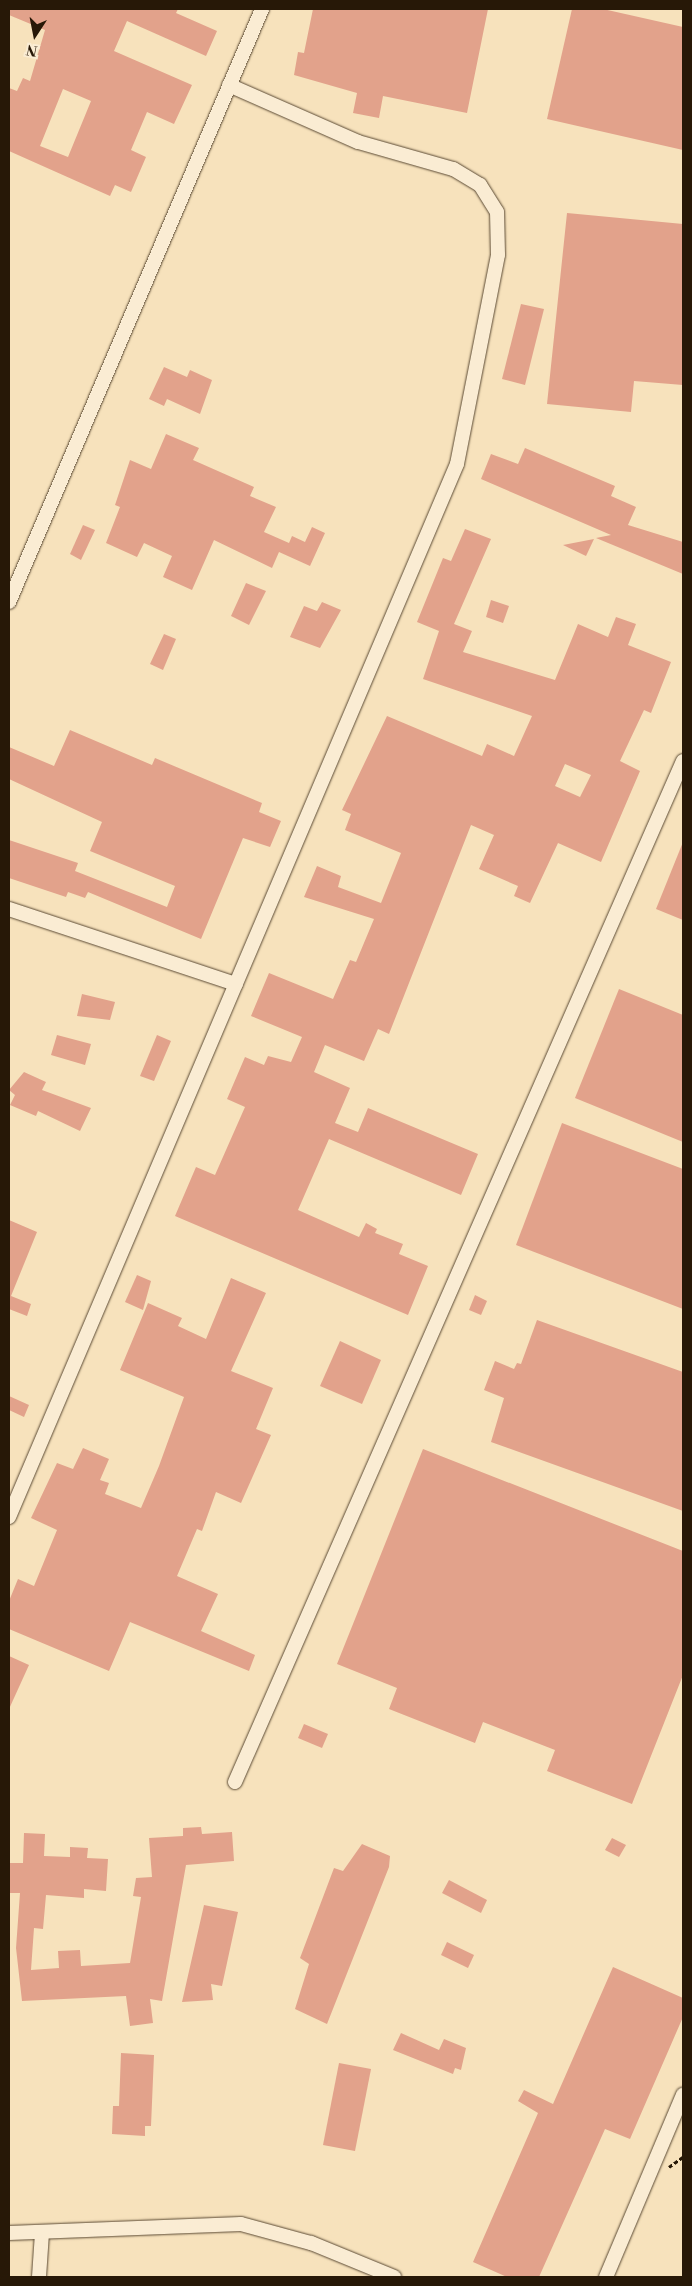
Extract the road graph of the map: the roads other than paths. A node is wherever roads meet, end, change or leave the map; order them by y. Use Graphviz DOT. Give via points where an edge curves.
graph roads {
  1 [pos="262,9"];
  2 [pos="229,85"];
  3 [pos="9,602"];
  4 [pos="683,761"];
  5 [pos="9,910"];
  6 [pos="236,984"];
  7 [pos="9,1517"];
  8 [pos="234,1782"];
  9 [pos="683,2095"];
  10 [pos="9,2233"];
  11 [pos="42,2233"];
  12 [pos="39,2277"];
  13 [pos="394,2277"];
  14 [pos="606,2277"];
  1 -- 2 [label="street"];
  2 -- 3 [label="street"];
  2 -- 6 [label="street" via="358,142 454,169 480,185 491,198 500,238 457,464"];
  4 -- 8 [label="street"];
  5 -- 6 [label="street"];
  6 -- 7 [label="street"];
  9 -- 14 [label="street"];
  10 -- 11 [label="street"];
  11 -- 12 [label="street"];
  11 -- 13 [label="street" via="241,2224 311,2243"];
}
